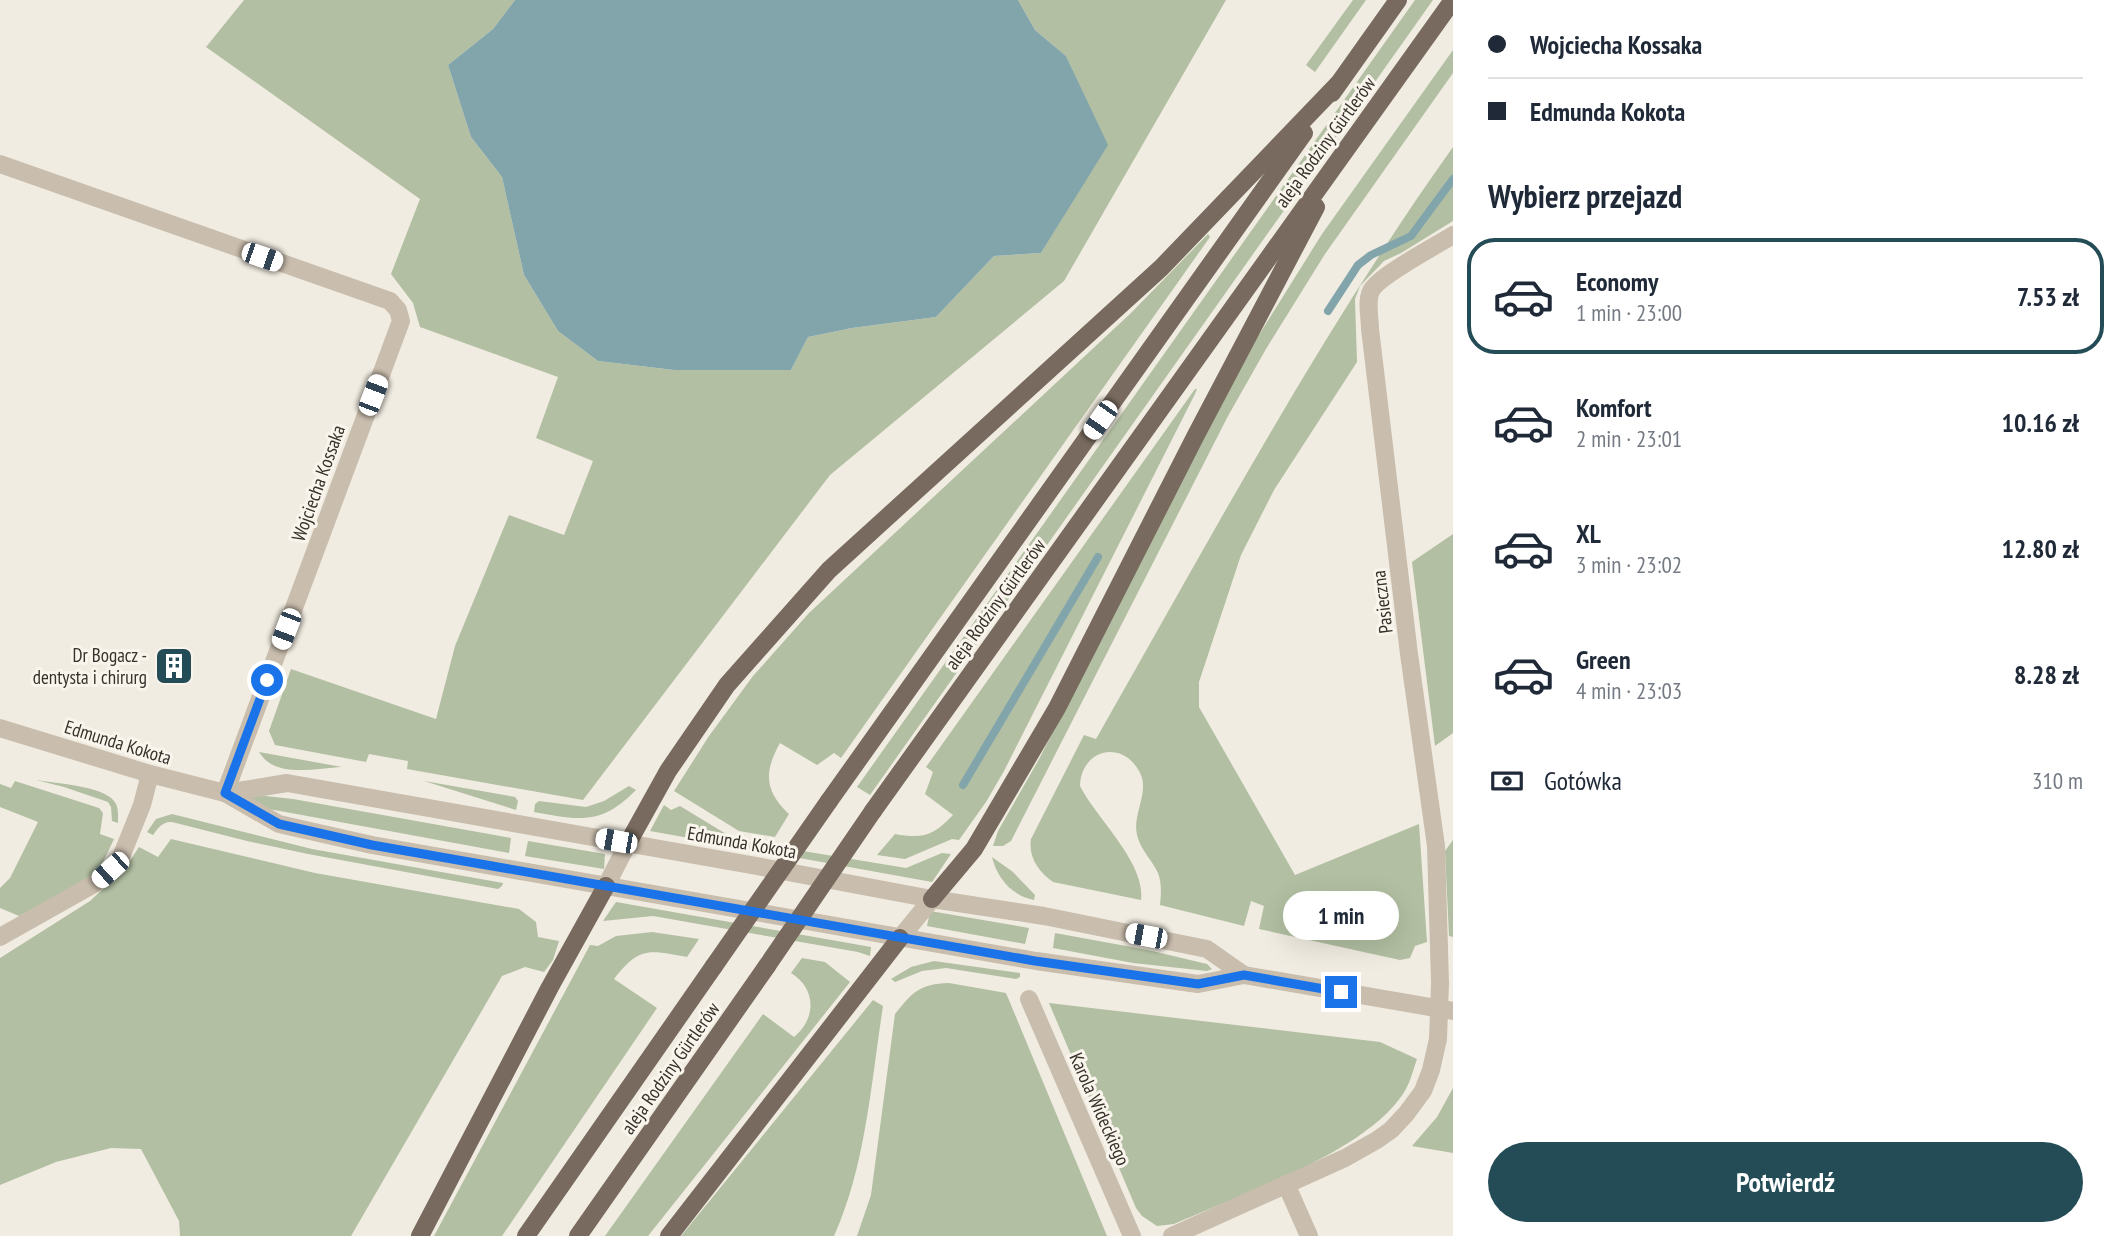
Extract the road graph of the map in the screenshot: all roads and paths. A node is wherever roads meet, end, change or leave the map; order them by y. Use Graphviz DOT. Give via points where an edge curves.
graph roads {
  1 [pos="1398,0"];
  2 [pos="1453,0"];
  3 [pos="1338,84"];
  4 [pos="1345,151"];
  5 [pos="0,164"];
  6 [pos="1453,235"];
  7 [pos="0,728"];
  8 [pos="150,774"];
  9 [pos="225,793"];
  10 [pos="628,843"];
  11 [pos="606,886"];
  12 [pos="932,899"];
  13 [pos="0,937"];
  14 [pos="900,938"];
  15 [pos="1244,975"];
  16 [pos="1029,999"];
  17 [pos="1446,1010"];
  18 [pos="1286,1184"];
  19 [pos="420,1236"];
  20 [pos="526,1236"];
  21 [pos="578,1236"];
  22 [pos="669,1236"];
  23 [pos="1132,1236"];
  24 [pos="1172,1236"];
  25 [pos="1310,1236"];
  1 -- 3 [label="main road, aleja Rodziny Gürtlerów"];
  2 -- 4 [label="main road, aleja Rodziny Gürtlerów"];
  3 -- 10 [label="main road" via="1161,268 829,570 727,685 668,771"];
  3 -- 20 [label="main road, aleja Rodziny Gürtlerów, bridge" via="829,800"];
  4 -- 12 [label="main road" via="1057,708 974,849"];
  4 -- 21 [label="main road, aleja Rodziny Gürtlerów, bridge" via="873,811"];
  5 -- 9 [label="street, Wojciecha Kossaka" via="390,301 398,310 401,321"];
  6 -- 17 [label="street, Pasieczna" via="1383,277 1369,298 1436,846"];
  7 -- 8 [label="street, Edmunda Kokota"];
  8 -- 9 [label="street, Edmunda Kokota"];
  8 -- 13 [label="street" via="121,857 110,870 94,884"];
  9 -- 10 [label="street, Edmunda Kokota" via="287,783"];
  9 -- 11 [label="street, Edmunda Kokota" via="279,824"];
  10 -- 11 [label="street"];
  10 -- 12 [label="street, Edmunda Kokota"];
  11 -- 14 [label="street, Edmunda Kokota"];
  11 -- 19 [label="main road"];
  12 -- 14 [label="street"];
  12 -- 15 [label="street, Edmunda Kokota" via="1206,949"];
  14 -- 15 [label="street, Edmunda Kokota" via="1198,984"];
  14 -- 22 [label="main road"];
  15 -- 17 [label="street, Edmunda Kokota"];
  16 -- 23 [label="street, Karola Wideckiego"];
  17 -- 18 [label="street, Pasieczna" via="1432,1070 1406,1114 1377,1140"];
  18 -- 24 [label="street, Pasieczna"];
  18 -- 25 [label="street"];
}
